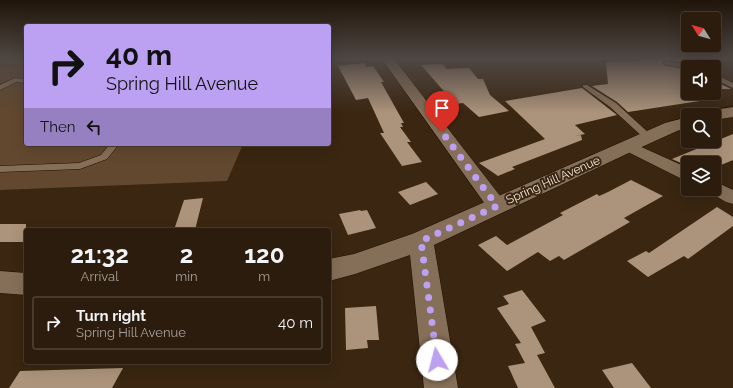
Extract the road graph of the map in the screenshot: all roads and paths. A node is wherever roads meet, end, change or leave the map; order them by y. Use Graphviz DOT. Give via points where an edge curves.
graph roads {
  1 [pos="20,77"];
  2 [pos="401,77"];
  3 [pos="0,80"];
  4 [pos="15,80"];
  5 [pos="721,80"];
  6 [pos="24,81"];
  7 [pos="585,86"];
  8 [pos="733,86"];
  9 [pos="0,88"];
  10 [pos="733,112"];
  11 [pos="721,114"];
  12 [pos="681,125"];
  13 [pos="648,137"];
  14 [pos="113,146"];
  15 [pos="628,146"];
  16 [pos="0,169"];
  17 [pos="681,172"];
  18 [pos="721,191"];
  19 [pos="733,198"];
  20 [pos="497,206"];
  21 [pos="421,241"];
  22 [pos="331,270"];
  23 [pos="0,282"];
  24 [pos="24,284"];
  25 [pos="441,388"];
  1 -- 4 [label="lane"];
  2 -- 20 [label="street"];
  3 -- 4 [label="lane"];
  4 -- 6 [label="lane"];
  4 -- 9 [label="lane"];
  5 -- 8 [label="lane"];
  7 -- 13 [label="lane" via="613,105"];
  10 -- 11 [label="street"];
  12 -- 13 [label="street, Spring Hill Avenue"];
  13 -- 15 [label="street, Spring Hill Avenue"];
  14 -- 16 [label="lane" via="104,157 80,166"];
  15 -- 17 [label="street"];
  15 -- 20 [label="street, Spring Hill Avenue"];
  18 -- 19 [label="street"];
  20 -- 21 [label="street, Spring Hill Avenue"];
  21 -- 22 [label="street, Spring Hill Avenue"];
  21 -- 25 [label="street"];
  23 -- 24 [label="street"];
}
